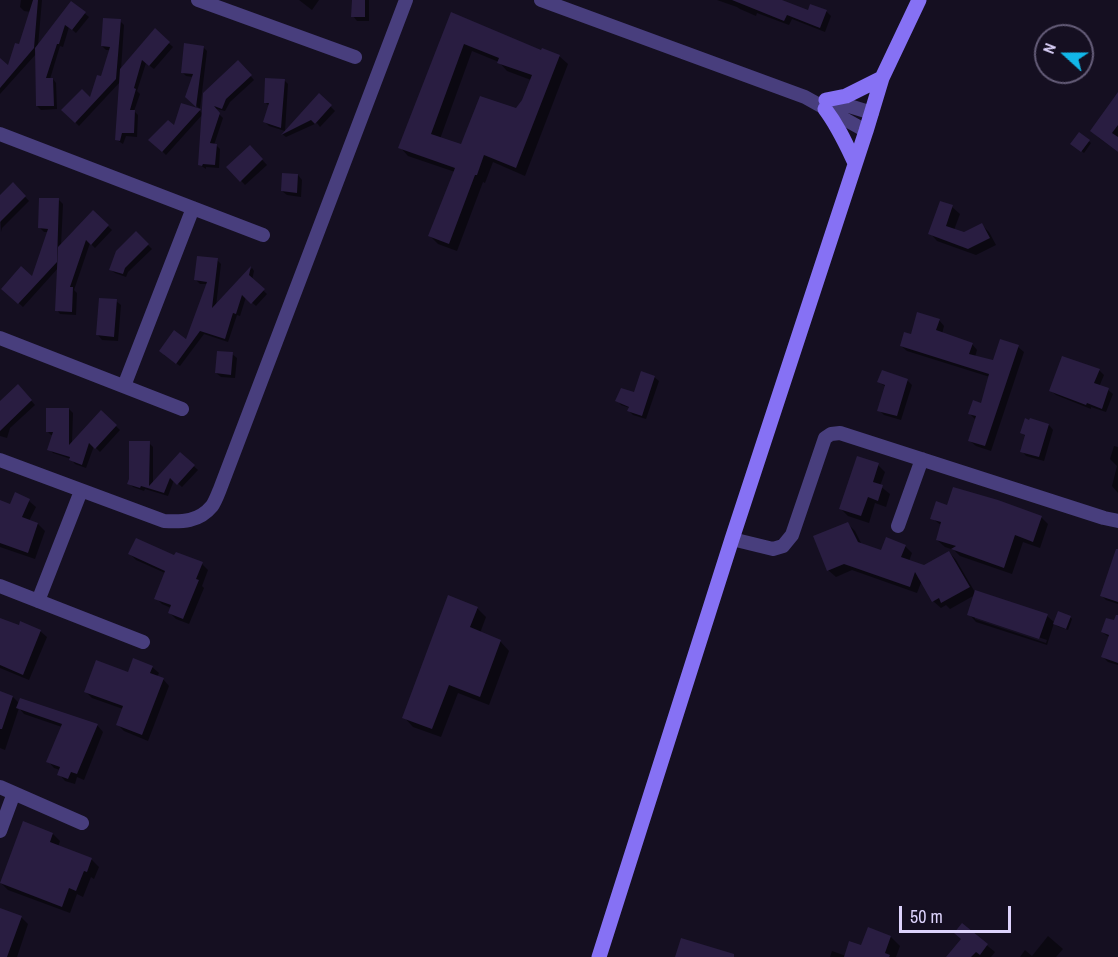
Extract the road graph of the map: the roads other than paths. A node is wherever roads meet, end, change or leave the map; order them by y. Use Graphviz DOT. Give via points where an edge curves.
graph roads {
  1 [pos="198,0"];
  2 [pos="406,0"];
  3 [pos="541,0"];
  4 [pos="919,0"];
  5 [pos="218,4"];
  6 [pos="354,57"];
  7 [pos="882,78"];
  8 [pos="825,105"];
  9 [pos="872,113"];
  10 [pos="866,131"];
  11 [pos="0,134"];
  12 [pos="855,163"];
  13 [pos="193,208"];
  14 [pos="263,235"];
  15 [pos="0,338"];
  16 [pos="124,386"];
  17 [pos="182,409"];
  18 [pos="922,459"];
  19 [pos="0,460"];
  20 [pos="81,491"];
  21 [pos="1118,521"];
  22 [pos="898,526"];
  23 [pos="732,539"];
  24 [pos="0,586"];
  25 [pos="39,601"];
  26 [pos="143,642"];
  27 [pos="0,787"];
  28 [pos="14,793"];
  29 [pos="82,823"];
  30 [pos="0,831"];
  31 [pos="598,957"];
  1 -- 5 [label="street"];
  2 -- 20 [label="street" via="212,506 195,520 164,522"];
  3 -- 8 [label="street"];
  4 -- 7 [label="street"];
  5 -- 6 [label="street"];
  7 -- 8 [label="street"];
  7 -- 9 [label="street"];
  8 -- 9 [label="street" via="846,105"];
  8 -- 10 [label="street"];
  8 -- 12 [label="street"];
  9 -- 10 [label="street"];
  10 -- 12 [label="street"];
  11 -- 13 [label="street"];
  12 -- 23 [label="street"];
  13 -- 14 [label="street"];
  13 -- 16 [label="street"];
  15 -- 16 [label="street"];
  16 -- 17 [label="street"];
  18 -- 21 [label="street"];
  18 -- 22 [label="street"];
  18 -- 23 [label="street" via="840,433 831,434 825,438 792,535 783,546 773,549"];
  19 -- 20 [label="street"];
  20 -- 25 [label="street"];
  23 -- 31 [label="street"];
  24 -- 25 [label="street"];
  25 -- 26 [label="street"];
  27 -- 28 [label="street"];
  28 -- 29 [label="street"];
  28 -- 30 [label="street"];
}
